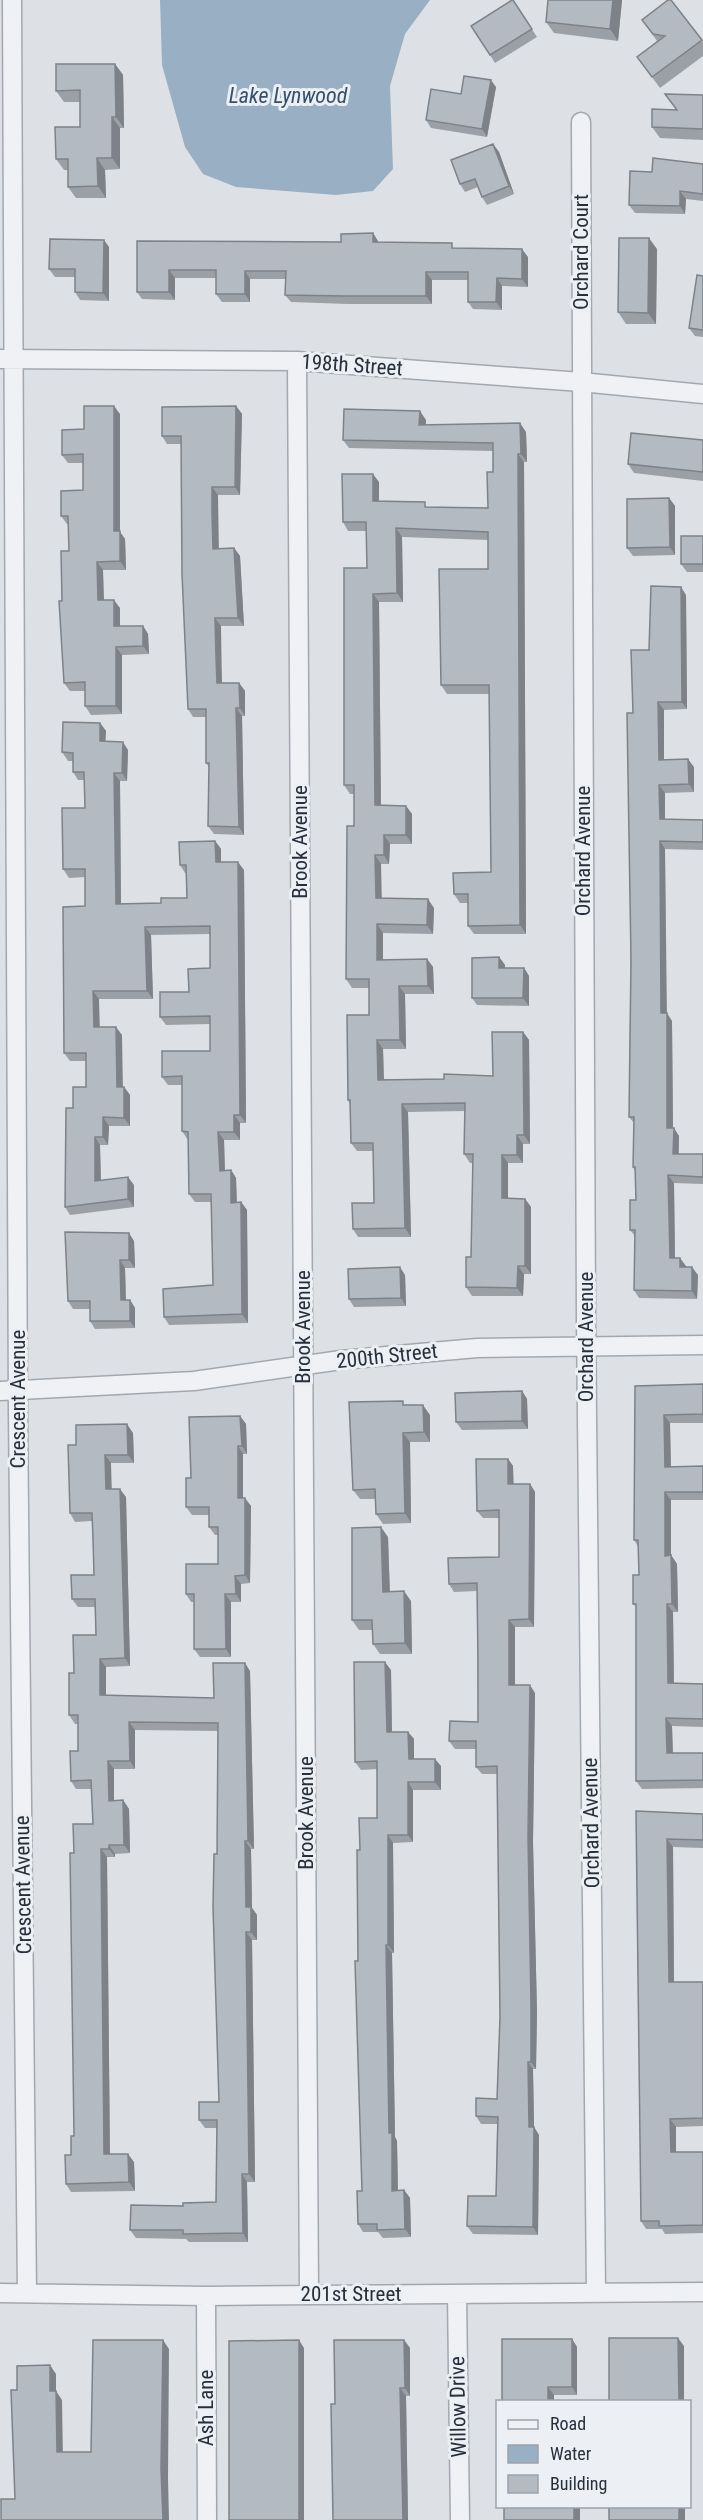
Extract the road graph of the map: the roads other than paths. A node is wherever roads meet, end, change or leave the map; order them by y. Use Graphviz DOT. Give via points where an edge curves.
graph roads {
  1 [pos="12,0"];
  2 [pos="581,123"];
  3 [pos="7,359"];
  4 [pos="297,361"];
  5 [pos="581,382"];
  6 [pos="703,394"];
  7 [pos="703,1345"];
  8 [pos="586,1346"];
  9 [pos="303,1366"];
  10 [pos="9,1391"];
  11 [pos="596,2292"];
  12 [pos="703,2292"];
  13 [pos="27,2293"];
  14 [pos="0,2294"];
  15 [pos="309,2294"];
  16 [pos="457,2294"];
  17 [pos="206,2296"];
  18 [pos="207,2520"];
  19 [pos="460,2520"];
  1 -- 3 [label="street, Crescent Avenue"];
  2 -- 5 [label="street, Orchard Court"];
  3 -- 4 [label="street, 198th Street"];
  3 -- 10 [label="street, Crescent Avenue"];
  4 -- 5 [label="street, 198th Street"];
  4 -- 9 [label="street, Brook Avenue"];
  5 -- 6 [label="street, 198th Street"];
  5 -- 8 [label="street, Orchard Avenue"];
  7 -- 8 [label="street, 200th Street"];
  8 -- 9 [label="street, 200th Street" via="422,1351"];
  8 -- 11 [label="street, Orchard Avenue"];
  9 -- 10 [label="street, 200th Street" via="194,1381"];
  9 -- 15 [label="street, Brook Avenue"];
  10 -- 13 [label="street, Crescent Avenue"];
  11 -- 12 [label="street, 201st Street"];
  11 -- 16 [label="street, 201st Street"];
  13 -- 14 [label="street, 201st Street"];
  13 -- 17 [label="street, 201st Street"];
  15 -- 16 [label="street, 201st Street"];
  15 -- 17 [label="street, 201st Street"];
  16 -- 19 [label="street, Willow Drive"];
  17 -- 18 [label="street, Ash Lane"];
}
